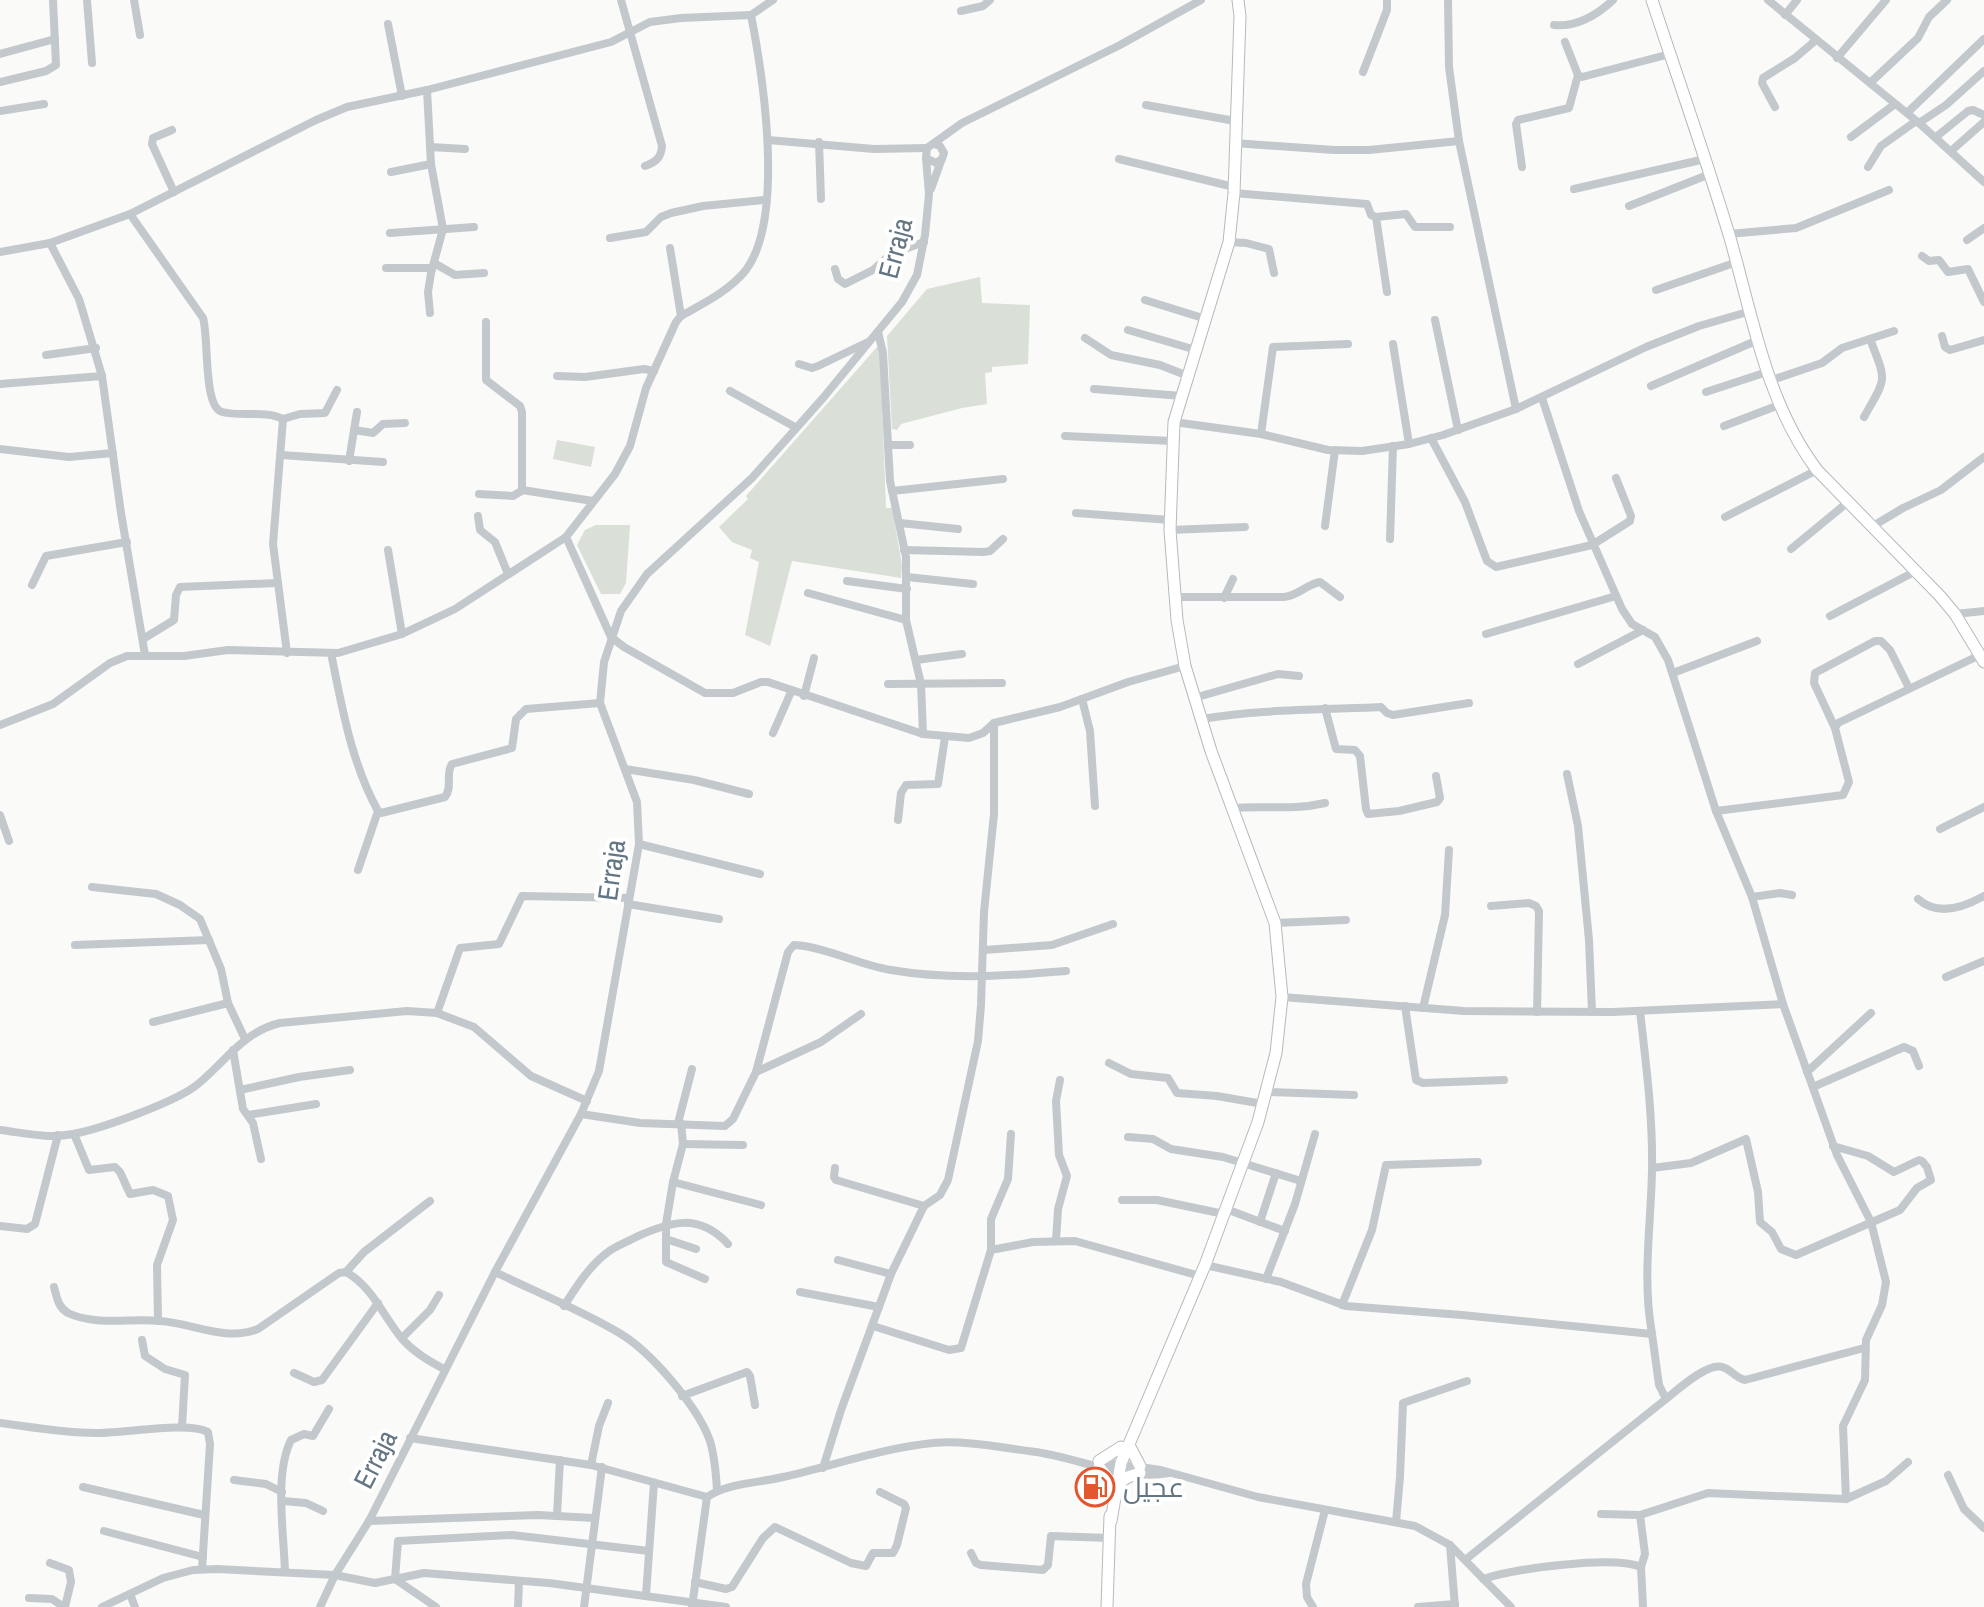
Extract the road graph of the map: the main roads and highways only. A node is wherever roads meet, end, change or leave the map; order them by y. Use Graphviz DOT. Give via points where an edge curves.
graph roads {
  1 [pos="1238,0"];
  2 [pos="1245,0"];
  3 [pos="1652,0"];
  4 [pos="1240,16"];
  5 [pos="1982,658"];
  6 [pos="1125,1446"];
  7 [pos="1116,1472"];
  8 [pos="1107,1607"];
  1 -- 4 [label="main road"];
  2 -- 4 [label="main road"];
  3 -- 5 [label="main road" via="1710,174 1768,376 1800,447 1955,614"];
  4 -- 6 [label="main road" via="1229,242 1174,422 1170,525 1185,666 1275,923 1282,997 1276,1053 1243,1163 1203,1271"];
  6 -- 7 [label="main road"];
  6 -- 7 [label="main road" via="1099,1464"];
  6 -- 7 [label="main road" via="1140,1470 1128,1477"];
  7 -- 8 [label="main road"];
}
